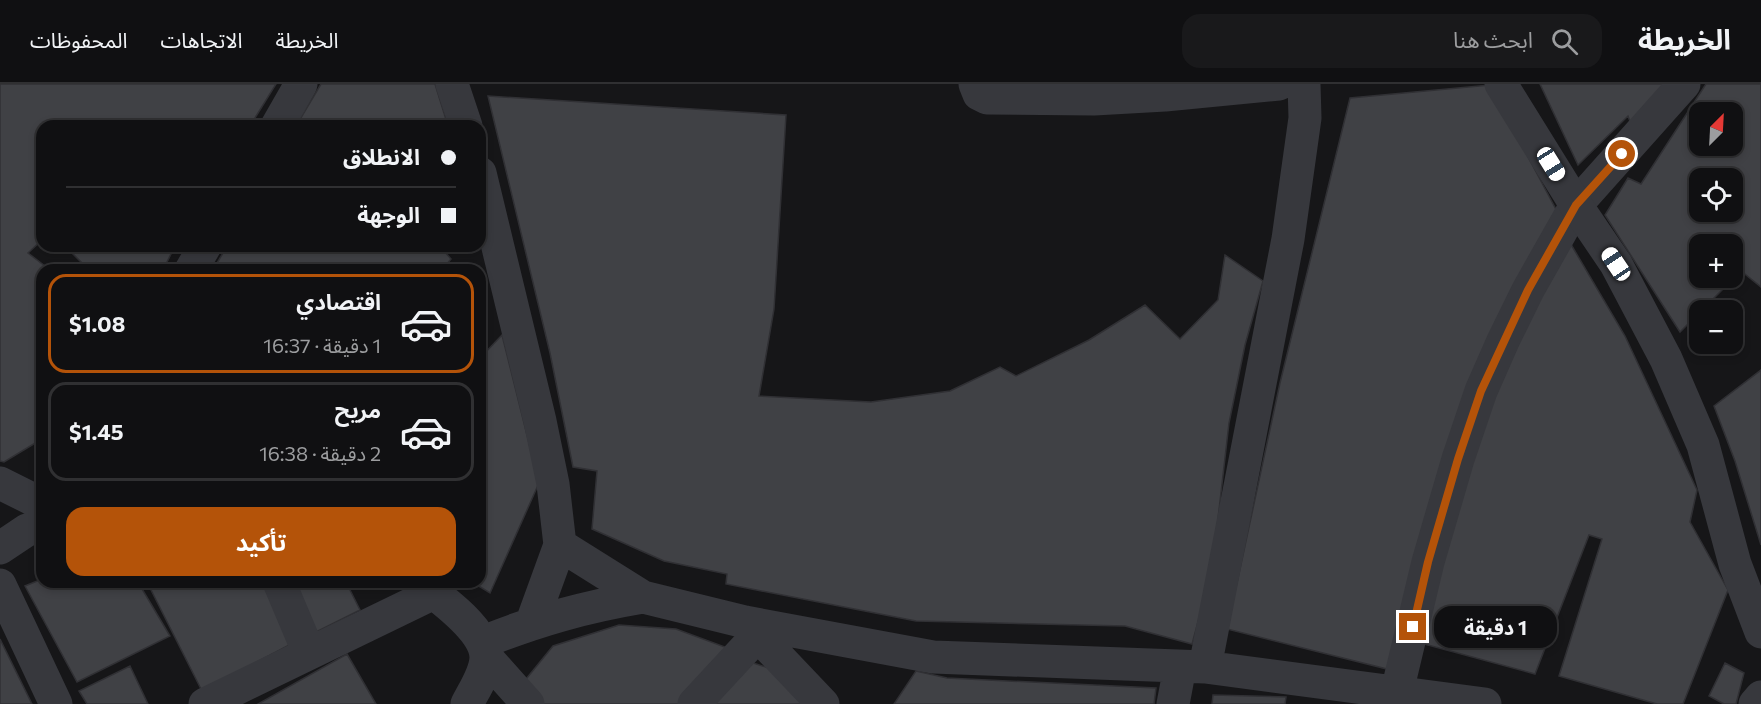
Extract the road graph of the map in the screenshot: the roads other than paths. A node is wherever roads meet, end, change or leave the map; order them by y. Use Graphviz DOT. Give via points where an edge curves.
graph roads {
  1 [pos="301,84"];
  2 [pos="452,84"];
  3 [pos="975,84"];
  4 [pos="1279,84"];
  5 [pos="1304,84"];
  6 [pos="1501,84"];
  7 [pos="1684,84"];
  8 [pos="280,120"];
  9 [pos="464,120"];
  10 [pos="486,198"];
  11 [pos="1576,205"];
  12 [pos="0,483"];
  13 [pos="36,515"];
  14 [pos="36,519"];
  15 [pos="560,545"];
  16 [pos="0,548"];
  17 [pos="0,585"];
  18 [pos="282,588"];
  19 [pos="427,588"];
  20 [pos="643,597"];
  21 [pos="532,622"];
  22 [pos="751,629"];
  23 [pos="1761,632"];
  24 [pos="484,649"];
  25 [pos="309,653"];
  26 [pos="1192,667"];
  27 [pos="1761,697"];
  28 [pos="1396,698"];
  29 [pos="56,704"];
  30 [pos="205,704"];
  31 [pos="467,704"];
  32 [pos="528,704"];
  33 [pos="694,704"];
  34 [pos="823,704"];
  35 [pos="1173,704"];
  36 [pos="1485,704"];
  37 [pos="1755,704"];
  1 -- 8 [label="street"];
  2 -- 9 [label="street"];
  3 -- 4 [label="street" via="979,94 987,98 1094,99"];
  5 -- 26 [label="street" via="1305,118 1288,239"];
  6 -- 11 [label="street"];
  7 -- 11 [label="street"];
  10 -- 15 [label="street" via="540,421"];
  11 -- 23 [label="street" via="1616,264 1666,359 1703,445 1735,564"];
  11 -- 28 [label="street" via="1528,290 1481,391 1428,562"];
  12 -- 13 [label="street"];
  14 -- 16 [label="street"];
  15 -- 20 [label="street"];
  15 -- 21 [label="street"];
  17 -- 29 [label="street"];
  18 -- 25 [label="street"];
  19 -- 24 [label="street" via="458,614"];
  19 -- 25 [label="street"];
  20 -- 21 [label="street"];
  20 -- 22 [label="street"];
  21 -- 24 [label="street"];
  22 -- 26 [label="street" via="933,657"];
  22 -- 33 [label="street"];
  22 -- 34 [label="street"];
  24 -- 31 [label="street" via="479,681"];
  24 -- 32 [label="street"];
  25 -- 30 [label="street"];
  26 -- 28 [label="street"];
  26 -- 35 [label="street"];
  27 -- 37 [label="street"];
  28 -- 36 [label="street"];
}
